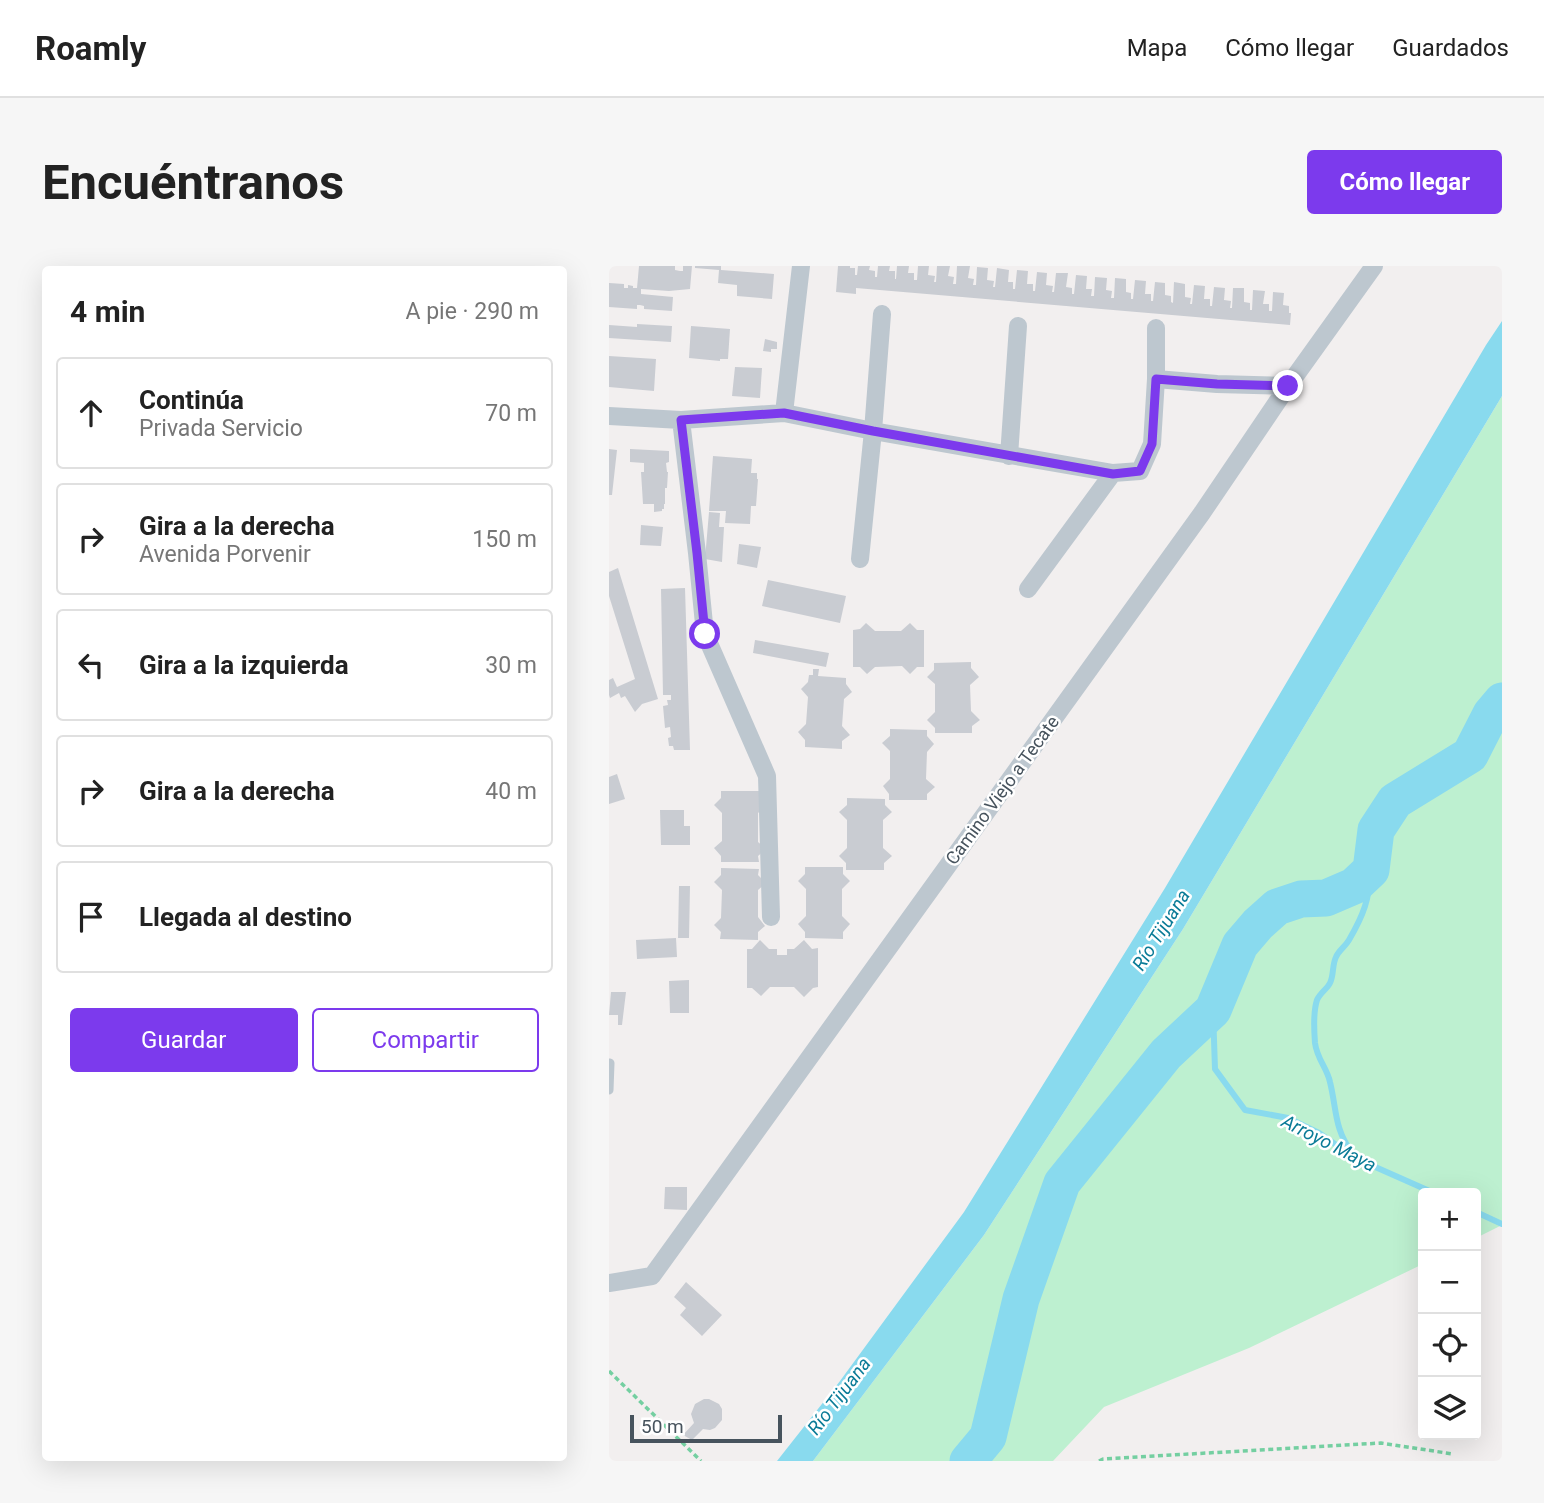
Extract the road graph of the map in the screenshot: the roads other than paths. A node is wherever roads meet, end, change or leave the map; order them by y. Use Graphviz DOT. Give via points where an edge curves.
graph roads {
  1 [pos="801,266"];
  2 [pos="1374,266"];
  3 [pos="883,314"];
  4 [pos="1018,326"];
  5 [pos="1156,328"];
  6 [pos="1156,379"];
  7 [pos="1288,386"];
  8 [pos="784,413"];
  9 [pos="609,416"];
  10 [pos="681,420"];
  11 [pos="873,431"];
  12 [pos="1009,456"];
  13 [pos="1113,474"];
  14 [pos="860,559"];
  15 [pos="1028,589"];
  16 [pos="771,917"];
  17 [pos="610,1063"];
  18 [pos="609,1090"];
  19 [pos="609,1283"];
  1 -- 8 [label="street"];
  2 -- 7 [label="street, Camino Viejo a Tecate"];
  3 -- 11 [label="street"];
  4 -- 12 [label="street"];
  5 -- 6 [label="street"];
  6 -- 7 [label="street"];
  6 -- 13 [label="street" via="1152,444 1140,471"];
  7 -- 19 [label="street, Camino Viejo a Tecate" via="1202,513 652,1276"];
  8 -- 10 [label="street"];
  8 -- 11 [label="street"];
  9 -- 10 [label="street"];
  10 -- 16 [label="street" via="705,634 767,776"];
  11 -- 12 [label="street"];
  11 -- 14 [label="street"];
  12 -- 13 [label="street"];
  13 -- 15 [label="street"];
  17 -- 18 [label="lane"];
}
